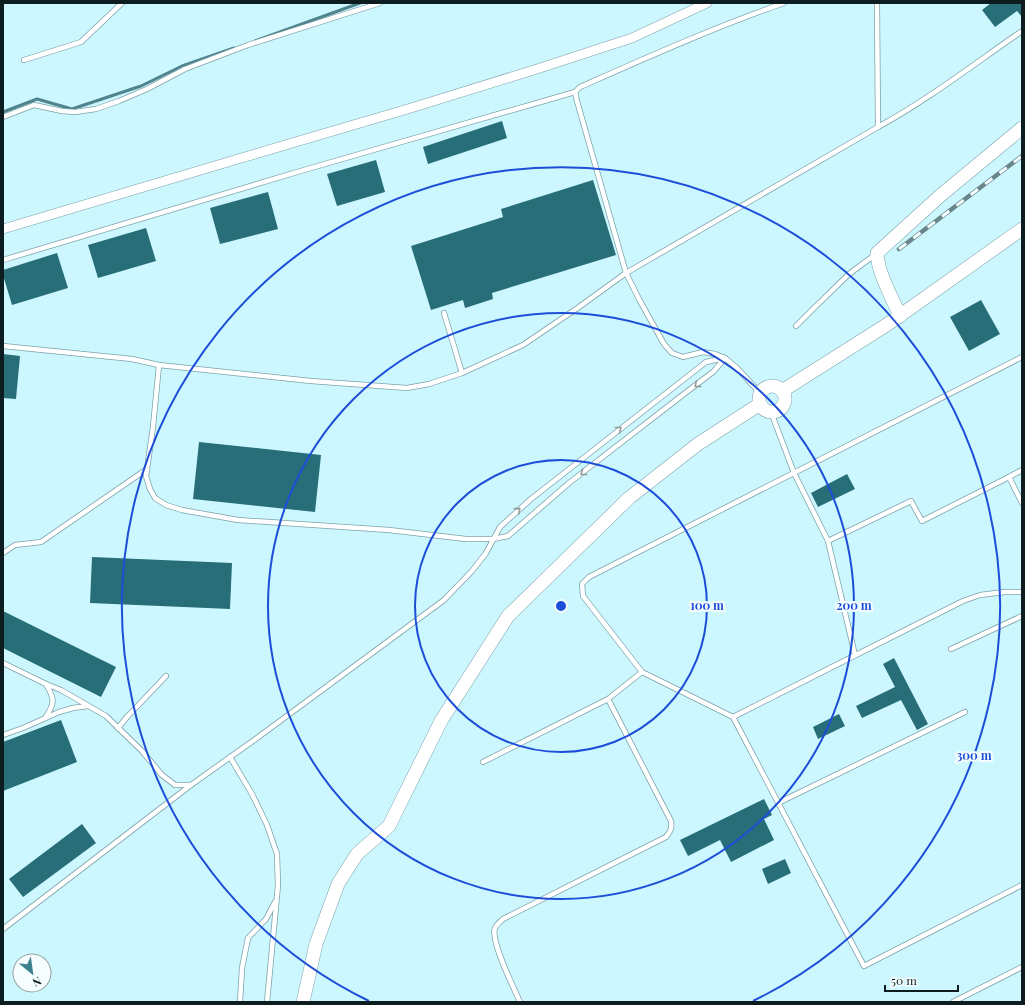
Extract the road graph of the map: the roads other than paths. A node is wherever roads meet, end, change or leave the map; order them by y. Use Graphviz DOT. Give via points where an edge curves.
graph roads {
  1 [pos="122,3"];
  2 [pos="380,3"];
  3 [pos="707,3"];
  4 [pos="784,3"];
  5 [pos="877,3"];
  6 [pos="1022,31"];
  7 [pos="24,60"];
  8 [pos="575,92"];
  9 [pos="3,117"];
  10 [pos="878,127"];
  11 [pos="1022,128"];
  12 [pos="3,229"];
  13 [pos="1022,229"];
  14 [pos="875,257"];
  15 [pos="3,260"];
  16 [pos="626,273"];
  17 [pos="444,313"];
  18 [pos="900,316"];
  19 [pos="796,326"];
  20 [pos="3,346"];
  21 [pos="1022,357"];
  22 [pos="725,358"];
  23 [pos="159,365"];
  24 [pos="462,373"];
  25 [pos="782,391"];
  26 [pos="764,403"];
  27 [pos="147,469"];
  28 [pos="1022,470"];
  29 [pos="794,473"];
  30 [pos="1009,477"];
  31 [pos="1022,503"];
  32 [pos="493,539"];
  33 [pos="828,541"];
  34 [pos="3,554"];
  35 [pos="1022,592"];
  36 [pos="1022,616"];
  37 [pos="951,649"];
  38 [pos="855,656"];
  39 [pos="3,663"];
  40 [pos="642,672"];
  41 [pos="166,676"];
  42 [pos="46,684"];
  43 [pos="608,699"];
  44 [pos="88,706"];
  45 [pos="965,712"];
  46 [pos="733,717"];
  47 [pos="44,719"];
  48 [pos="118,728"];
  49 [pos="3,735"];
  50 [pos="230,757"];
  51 [pos="483,762"];
  52 [pos="191,784"];
  53 [pos="778,803"];
  54 [pos="1022,885"];
  55 [pos="276,901"];
  56 [pos="3,929"];
  57 [pos="1022,967"];
  58 [pos="240,1002"];
  59 [pos="267,1002"];
  60 [pos="303,1002"];
  61 [pos="520,1002"];
  62 [pos="952,1002"];
  1 -- 7 [label="lane" via="81,42"];
  2 -- 9 [label="lane" via="248,45 185,69 147,89 96,109 75,112 34,105"];
  3 -- 12 [label="street" via="632,38 537,69"];
  4 -- 8 [label="lane" via="675,45 580,87"];
  5 -- 10 [label="lane"];
  6 -- 10 [label="lane" via="913,107"];
  8 -- 15 [label="lane"];
  8 -- 16 [label="lane"];
  10 -- 16 [label="lane"];
  11 -- 14 [label="main road" via="941,195"];
  13 -- 18 [label="main road"];
  14 -- 18 [label="main road"];
  14 -- 19 [label="lane" via="850,274"];
  16 -- 22 [label="lane" via="664,344 672,353 683,357 703,352"];
  16 -- 24 [label="lane" via="523,345"];
  17 -- 24 [label="lane"];
  18 -- 25 [label="main road"];
  20 -- 23 [label="lane" via="132,359"];
  21 -- 29 [label="lane"];
  22 -- 26 [label="lane" via="738,368"];
  22 -- 32 [label="lane, one-way" via="713,372 569,483 508,536"];
  32 -- 22 [label="lane, one-way" via="500,527 531,499 652,403 706,362"];
  23 -- 24 [label="lane" via="407,388"];
  23 -- 27 [label="lane"];
  25 -- 26 [label="main road" via="779,388 766,387"];
  25 -- 26 [label="main road" via="785,399 779,410"];
  26 -- 29 [label="lane"];
  26 -- 60 [label="main road" via="698,444 629,498 508,616 441,721 389,826 357,854 338,884 316,944"];
  27 -- 32 [label="lane" via="146,476 155,498 182,510 238,520 389,530 466,539"];
  27 -- 34 [label="lane" via="41,542 16,545"];
  28 -- 30 [label="lane"];
  29 -- 33 [label="lane"];
  29 -- 40 [label="lane" via="589,577 582,584 583,596"];
  30 -- 31 [label="lane"];
  30 -- 33 [label="lane" via="922,521 911,501"];
  32 -- 50 [label="lane" via="477,565 444,600"];
  33 -- 38 [label="lane"];
  35 -- 38 [label="lane" via="980,595 962,601"];
  36 -- 37 [label="lane"];
  38 -- 46 [label="lane"];
  39 -- 42 [label="lane"];
  40 -- 43 [label="lane"];
  40 -- 46 [label="lane"];
  41 -- 48 [label="lane"];
  42 -- 44 [label="lane"];
  42 -- 47 [label="lane" via="52,693 53,702"];
  43 -- 51 [label="lane"];
  43 -- 61 [label="lane" via="671,821 672,828 666,837 503,919 495,927 496,946"];
  44 -- 47 [label="lane" via="59,712"];
  44 -- 48 [label="lane" via="106,716"];
  45 -- 53 [label="lane"];
  46 -- 53 [label="lane"];
  47 -- 49 [label="lane"];
  48 -- 52 [label="lane" via="162,775 175,785"];
  50 -- 52 [label="lane"];
  50 -- 55 [label="lane" via="252,794 277,854"];
  52 -- 56 [label="lane"];
  53 -- 54 [label="lane" via="864,966"];
  55 -- 58 [label="lane" via="266,919 248,938 242,968"];
  55 -- 59 [label="lane"];
  57 -- 62 [label="lane"];
}
